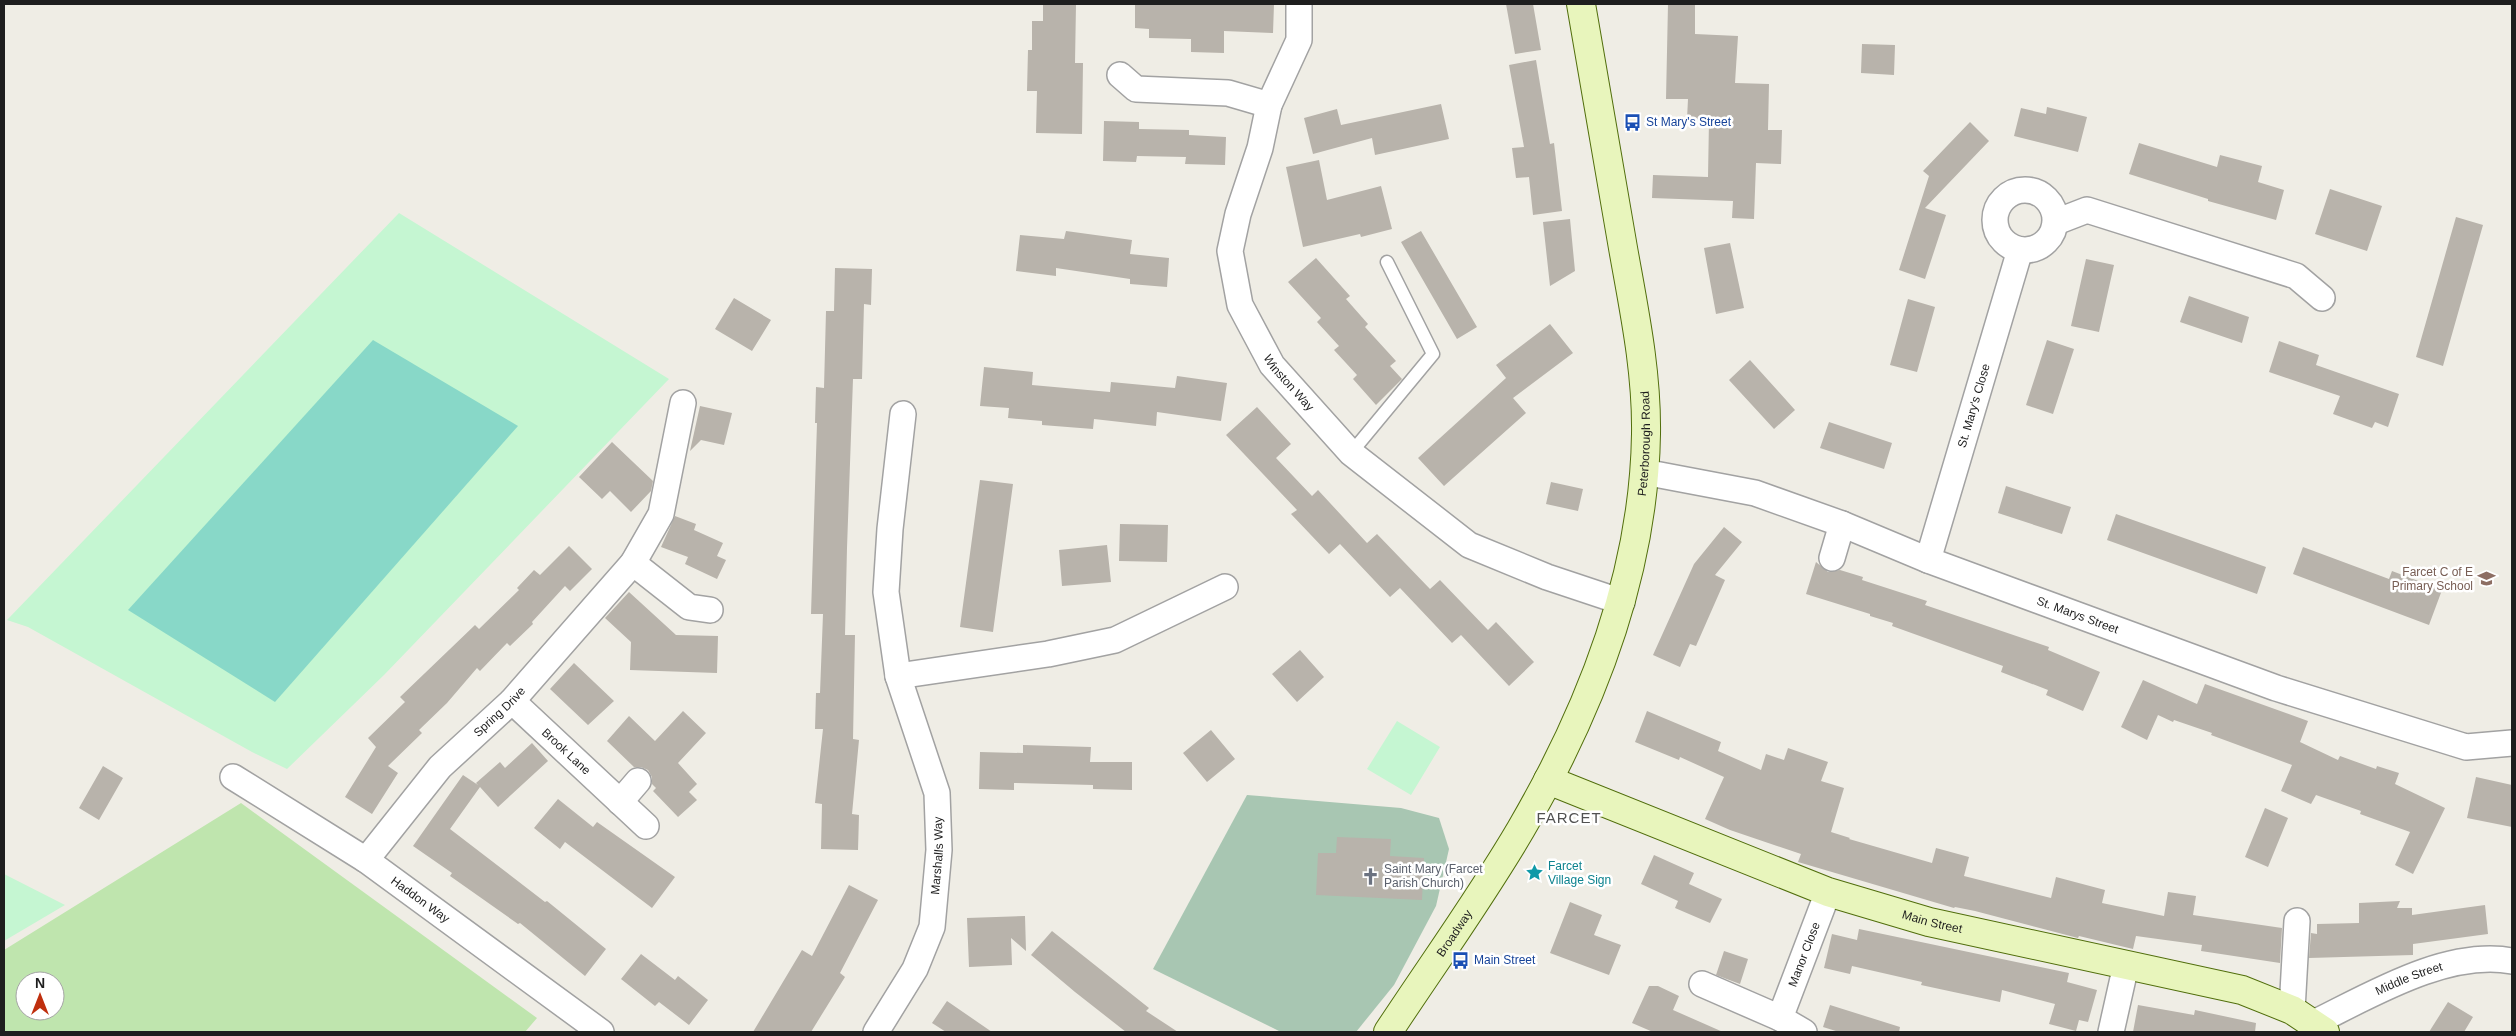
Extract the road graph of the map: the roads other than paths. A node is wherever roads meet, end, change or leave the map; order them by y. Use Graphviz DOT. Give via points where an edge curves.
graph roads {
  1 [pos="1299,4"];
  2 [pos="1581,4"];
  3 [pos="1120,75"];
  4 [pos="1269,105"];
  5 [pos="2056,222"];
  6 [pos="2020,250"];
  7 [pos="1387,262"];
  8 [pos="2322,298"];
  9 [pos="683,403"];
  10 [pos="903,414"];
  11 [pos="1351,453"];
  12 [pos="1644,472"];
  13 [pos="1842,524"];
  14 [pos="1832,558"];
  15 [pos="1928,560"];
  16 [pos="633,563"];
  17 [pos="1226,587"];
  18 [pos="1622,602"];
  19 [pos="710,610"];
  20 [pos="898,676"];
  21 [pos="512,702"];
  22 [pos="2512,742"];
  23 [pos="233,776"];
  24 [pos="1548,780"];
  25 [pos="638,781"];
  26 [pos="620,802"];
  27 [pos="646,826"];
  28 [pos="366,860"];
  29 [pos="1828,892"];
  30 [pos="2297,921"];
  31 [pos="2512,961"];
  32 [pos="2126,965"];
  33 [pos="1702,984"];
  34 [pos="1780,1018"];
  35 [pos="2310,1022"];
  36 [pos="881,1030"];
  37 [pos="601,1032"];
  38 [pos="1388,1032"];
  39 [pos="1804,1032"];
  40 [pos="2111,1032"];
  1 -- 4 [label="street, Winston Way" via="1299,40"];
  2 -- 12 [label="main road, Peterborough Road" via="1642,354 1646,434"];
  3 -- 4 [label="street" via="1136,89 1228,93"];
  4 -- 11 [label="street, Winston Way" via="1230,251 1230,308 1272,365"];
  5 -- 6 [label="street" via="2048,241 2040,247"];
  5 -- 6 [label="street" via="2051,203 2035,191 2025,190 2007,196 1996,212 1997,232 2006,244"];
  5 -- 8 [label="street" via="2087,210 2296,276"];
  6 -- 15 [label="street, St. Mary's Close"];
  7 -- 11 [label="lane" via="1433,354"];
  9 -- 16 [label="street, Spring Drive" via="669,427 661,514"];
  10 -- 20 [label="street, Marshalls Way" via="886,592"];
  11 -- 18 [label="street, Winston Way" via="1469,545 1547,577"];
  12 -- 13 [label="street, St. Marys Street" via="1754,493"];
  12 -- 18 [label="main road, Peterborough Road" via="1638,525"];
  13 -- 14 [label="street"];
  13 -- 15 [label="street, St. Marys Street"];
  15 -- 22 [label="street, St. Marys Street" via="2276,688 2466,747"];
  16 -- 19 [label="street" via="689,607"];
  16 -- 21 [label="street, Spring Drive"];
  17 -- 20 [label="street" via="1115,640 1048,654"];
  18 -- 24 [label="main road, Peterborough Road" via="1607,652"];
  20 -- 36 [label="street, Marshalls Way" via="938,793 938,850 932,927 915,969"];
  21 -- 26 [label="street, Brook Lane"];
  21 -- 28 [label="street, Spring Drive" via="440,767"];
  23 -- 28 [label="street, Haddon Way"];
  24 -- 29 [label="main road, Main Street"];
  24 -- 38 [label="main road, Broadway" via="1520,830"];
  25 -- 26 [label="street"];
  26 -- 27 [label="street, Brook Lane"];
  28 -- 37 [label="street, Haddon Way"];
  29 -- 32 [label="main road, Main Street" via="1928,922"];
  29 -- 34 [label="street, Manor Close"];
  30 -- 35 [label="street"];
  31 -- 35 [label="street, Middle Street" via="2498,958 2410,976"];
  32 -- 35 [label="main road, Main Street" via="2242,990"];
  32 -- 40 [label="street"];
  33 -- 34 [label="street"];
  34 -- 39 [label="street"];
}
